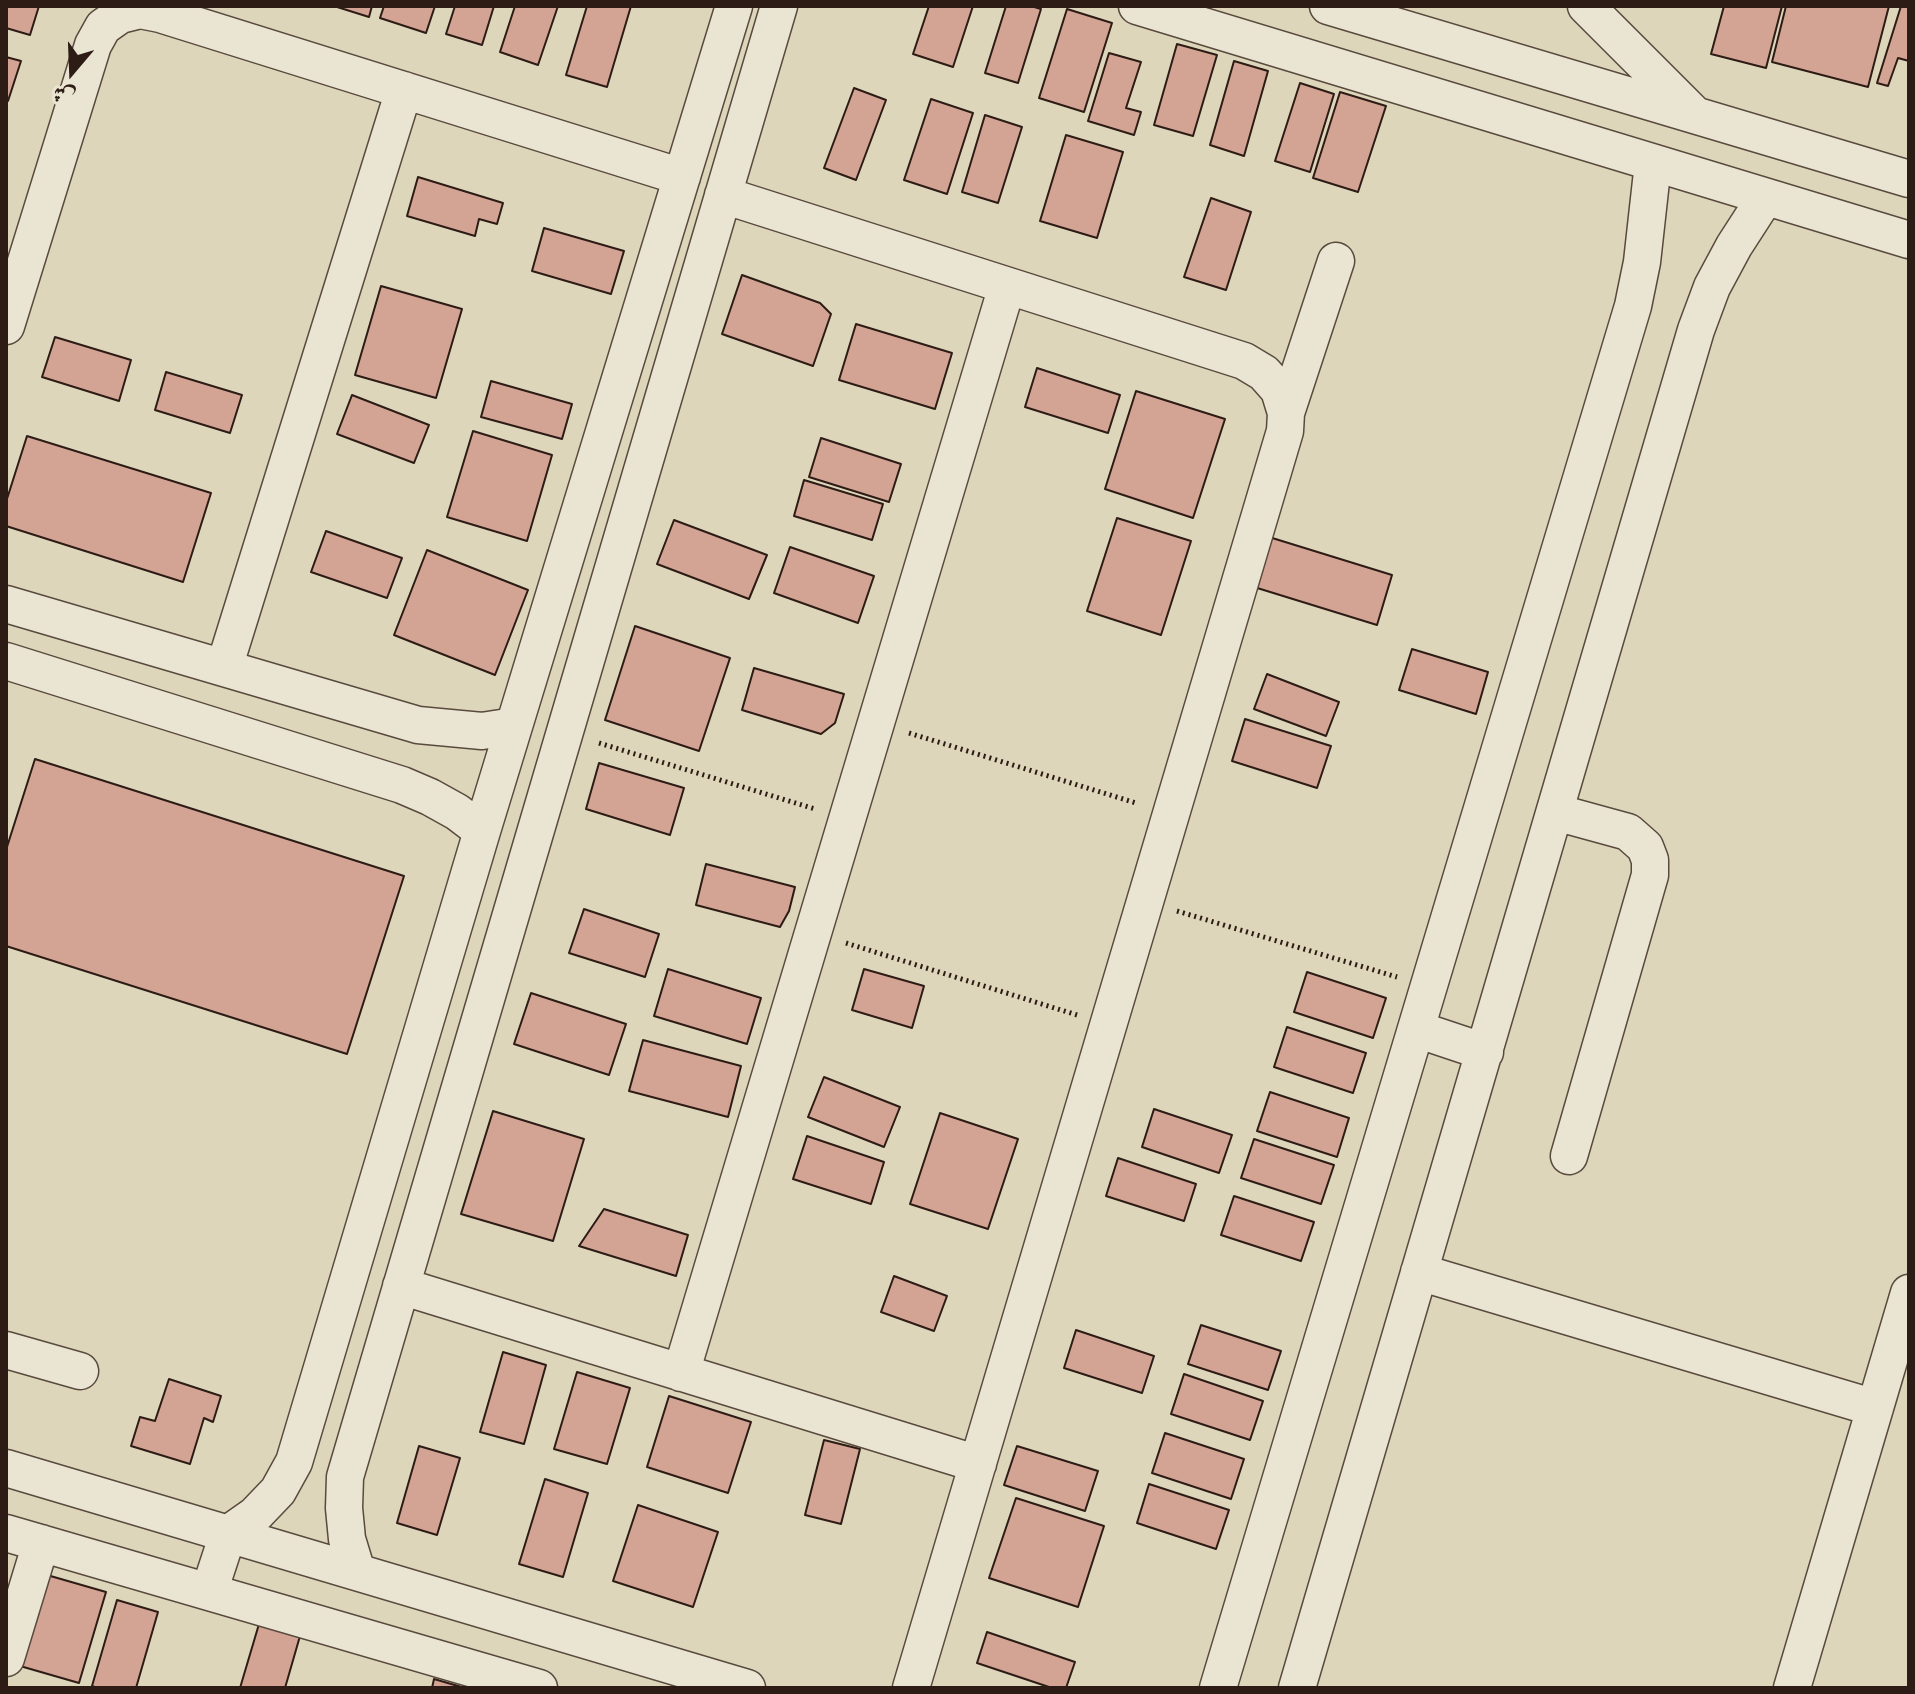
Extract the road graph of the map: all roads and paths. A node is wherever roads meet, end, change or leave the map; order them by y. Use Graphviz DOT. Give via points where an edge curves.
graph roads {
  1 [pos="734,6"];
  2 [pos="779,6"];
  3 [pos="1137,6"];
  4 [pos="1328,6"];
  5 [pos="1586,6"];
  6 [pos="106,17"];
  7 [pos="404,90"];
  8 [pos="1698,117"];
  9 [pos="1653,163"];
  10 [pos="682,177"];
  11 [pos="1909,179"];
  12 [pos="723,195"];
  13 [pos="1765,198"];
  14 [pos="1909,240"];
  15 [pos="1336,261"];
  16 [pos="1007,286"];
  17 [pos="6,326"];
  18 [pos="1286,413"];
  19 [pos="6,604"];
  20 [pos="6,661"];
  21 [pos="224,668"];
  22 [pos="876,723"];
  23 [pos="514,726"];
  24 [pos="565,732"];
  25 [pos="1555,812"];
  26 [pos="1171,814"];
  27 [pos="847,819"];
  28 [pos="482,831"];
  29 [pos="1145,901"];
  30 [pos="813,932"];
  31 [pos="1429,986"];
  32 [pos="1108,1024"];
  33 [pos="1416,1029"];
  34 [pos="1485,1052"];
  35 [pos="1569,1156"];
  36 [pos="1419,1272"];
  37 [pos="401,1286"];
  38 [pos="1909,1293"];
  39 [pos="6,1350"];
  40 [pos="80,1371"];
  41 [pos="681,1373"];
  42 [pos="1875,1408"];
  43 [pos="294,1462"];
  44 [pos="978,1464"];
  45 [pos="6,1468"];
  46 [pos="345,1477"];
  47 [pos="6,1533"];
  48 [pos="228,1534"];
  49 [pos="41,1543"];
  50 [pos="357,1572"];
  51 [pos="209,1592"];
  52 [pos="6,1658"];
  53 [pos="539,1688"];
  54 [pos="747,1688"];
  55 [pos="911,1688"];
  56 [pos="1218,1688"];
  57 [pos="1297,1688"];
  58 [pos="1792,1688"];
  1 -- 10 [label="street"];
  2 -- 12 [label="street"];
  3 -- 9 [label="street"];
  4 -- 8 [label="street"];
  5 -- 8 [label="street"];
  6 -- 7 [label="street" via="140,10 160,14"];
  6 -- 17 [label="street"];
  7 -- 10 [label="street"];
  7 -- 21 [label="street"];
  8 -- 11 [label="street"];
  9 -- 13 [label="street"];
  9 -- 31 [label="street" via="1633,306"];
  10 -- 23 [label="street"];
  12 -- 16 [label="street"];
  12 -- 24 [label="street"];
  13 -- 14 [label="street"];
  13 -- 25 [label="street" via="1719,273 1696,330"];
  15 -- 18 [label="street"];
  16 -- 18 [label="street" via="1244,361 1279,390"];
  16 -- 22 [label="street"];
  18 -- 26 [label="street" via="1285,431"];
  19 -- 21 [label="street"];
  20 -- 28 [label="street" via="402,785 457,812"];
  21 -- 23 [label="street" via="418,725 482,731"];
  22 -- 26 [label="path"];
  22 -- 27 [label="street"];
  23 -- 28 [label="street"];
  24 -- 27 [label="path"];
  24 -- 37 [label="street"];
  25 -- 34 [label="street"];
  25 -- 35 [label="street" via="1628,832 1645,847 1650,860"];
  26 -- 29 [label="street"];
  27 -- 30 [label="street"];
  28 -- 43 [label="street"];
  29 -- 31 [label="path"];
  29 -- 32 [label="street"];
  30 -- 32 [label="path"];
  30 -- 41 [label="street"];
  31 -- 33 [label="street"];
  32 -- 44 [label="street"];
  33 -- 34 [label="street"];
  33 -- 56 [label="street"];
  34 -- 36 [label="street"];
  36 -- 42 [label="street"];
  36 -- 57 [label="street"];
  37 -- 41 [label="street"];
  37 -- 46 [label="street"];
  38 -- 42 [label="street"];
  39 -- 40 [label="street"];
  41 -- 44 [label="street"];
  42 -- 58 [label="street"];
  43 -- 46 [label="street"];
  43 -- 48 [label="street" via="270,1499"];
  44 -- 55 [label="street"];
  45 -- 48 [label="street"];
  46 -- 50 [label="street" via="347,1539"];
  47 -- 49 [label="street"];
  48 -- 50 [label="street"];
  48 -- 51 [label="street"];
  49 -- 51 [label="street"];
  49 -- 52 [label="street"];
  50 -- 54 [label="street"];
  51 -- 53 [label="street"];
}
